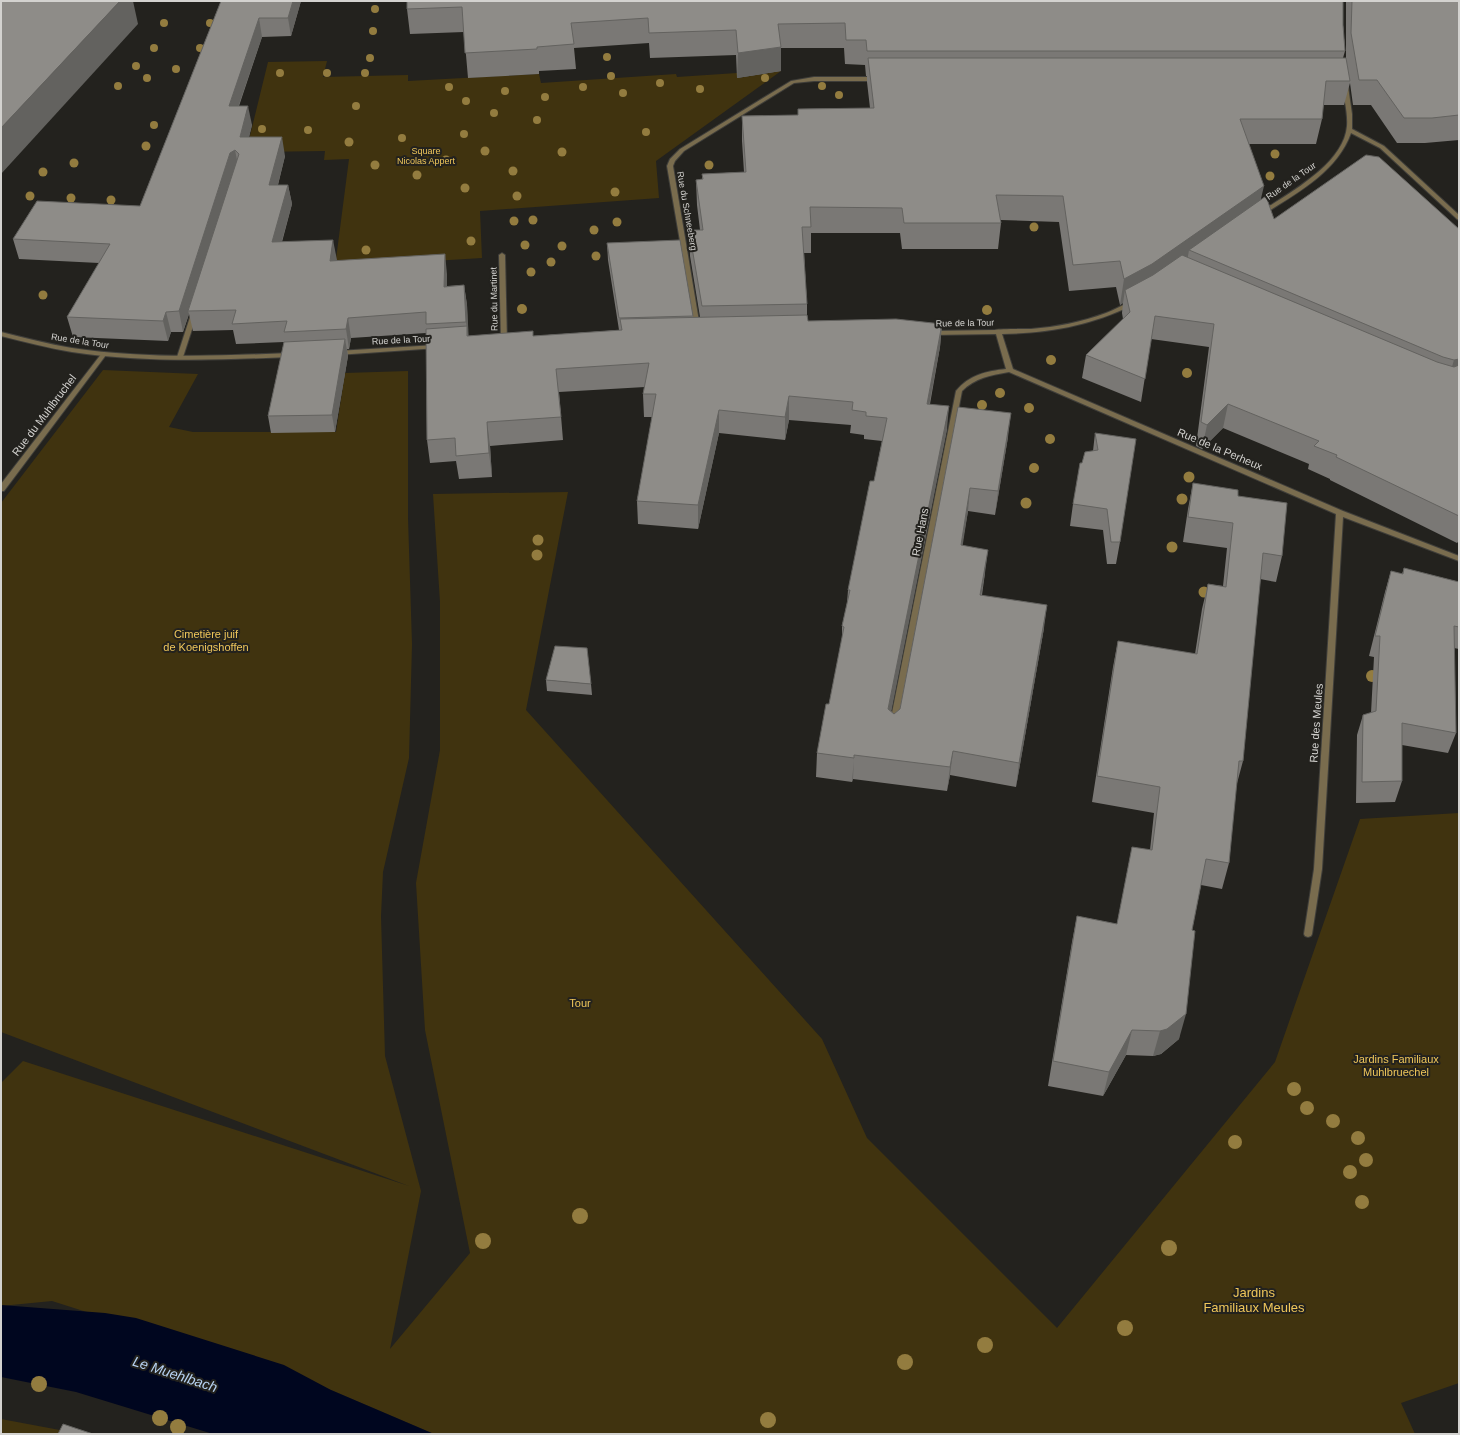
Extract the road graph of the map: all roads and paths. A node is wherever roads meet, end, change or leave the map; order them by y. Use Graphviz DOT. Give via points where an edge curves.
graph roads {
  1 [pos="886,79"];
  2 [pos="1344,79"];
  3 [pos="1349,130"];
  4 [pos="1259,215"];
  5 [pos="1459,218"];
  6 [pos="502,255"];
  7 [pos="1137,300"];
  8 [pos="196,306"];
  9 [pos="998,332"];
  10 [pos="922,333"];
  11 [pos="1,334"];
  12 [pos="698,335"];
  13 [pos="512,342"];
  14 [pos="497,343"];
  15 [pos="504,343"];
  16 [pos="446,347"];
  17 [pos="332,353"];
  18 [pos="104,354"];
  19 [pos="296,355"];
  20 [pos="180,357"];
  21 [pos="1010,370"];
  22 [pos="1,489"];
  23 [pos="1340,513"];
  24 [pos="1459,559"];
  25 [pos="892,733"];
  26 [pos="1308,934"];
  1 -- 12 [label="street, Rue du Schneeberg" via="814,79 786,85 682,150 672,160 670,166"];
  2 -- 3 [label="street, Rue de la Tour"];
  3 -- 4 [label="street, Rue de la Tour" via="1343,148 1323,170"];
  3 -- 5 [label="street" via="1382,147"];
  6 -- 15 [label="street, Rue du Martinet"];
  7 -- 9 [label="street, Rue de la Tour" via="1113,313 1083,323 1038,330"];
  8 -- 20 [label="street"];
  9 -- 10 [label="street, Rue de la Tour"];
  9 -- 21 [label="street"];
  11 -- 18 [label="street, Rue de la Tour" via="27,342"];
  13 -- 15 [label="street"];
  14 -- 15 [label="street"];
  16 -- 17 [label="street, Rue de la Tour"];
  18 -- 20 [label="street, Rue de la Tour"];
  18 -- 22 [label="street, Rue du Muhlbruchel"];
  19 -- 20 [label="street, Rue de la Tour"];
  21 -- 23 [label="street, Rue de la Perheux"];
  21 -- 25 [label="street, Rue Hans" via="980,375 966,383 959,391"];
  23 -- 24 [label="street, Rue de la Perheux"];
  23 -- 26 [label="street, Rue des Meules" via="1318,869"];
}
